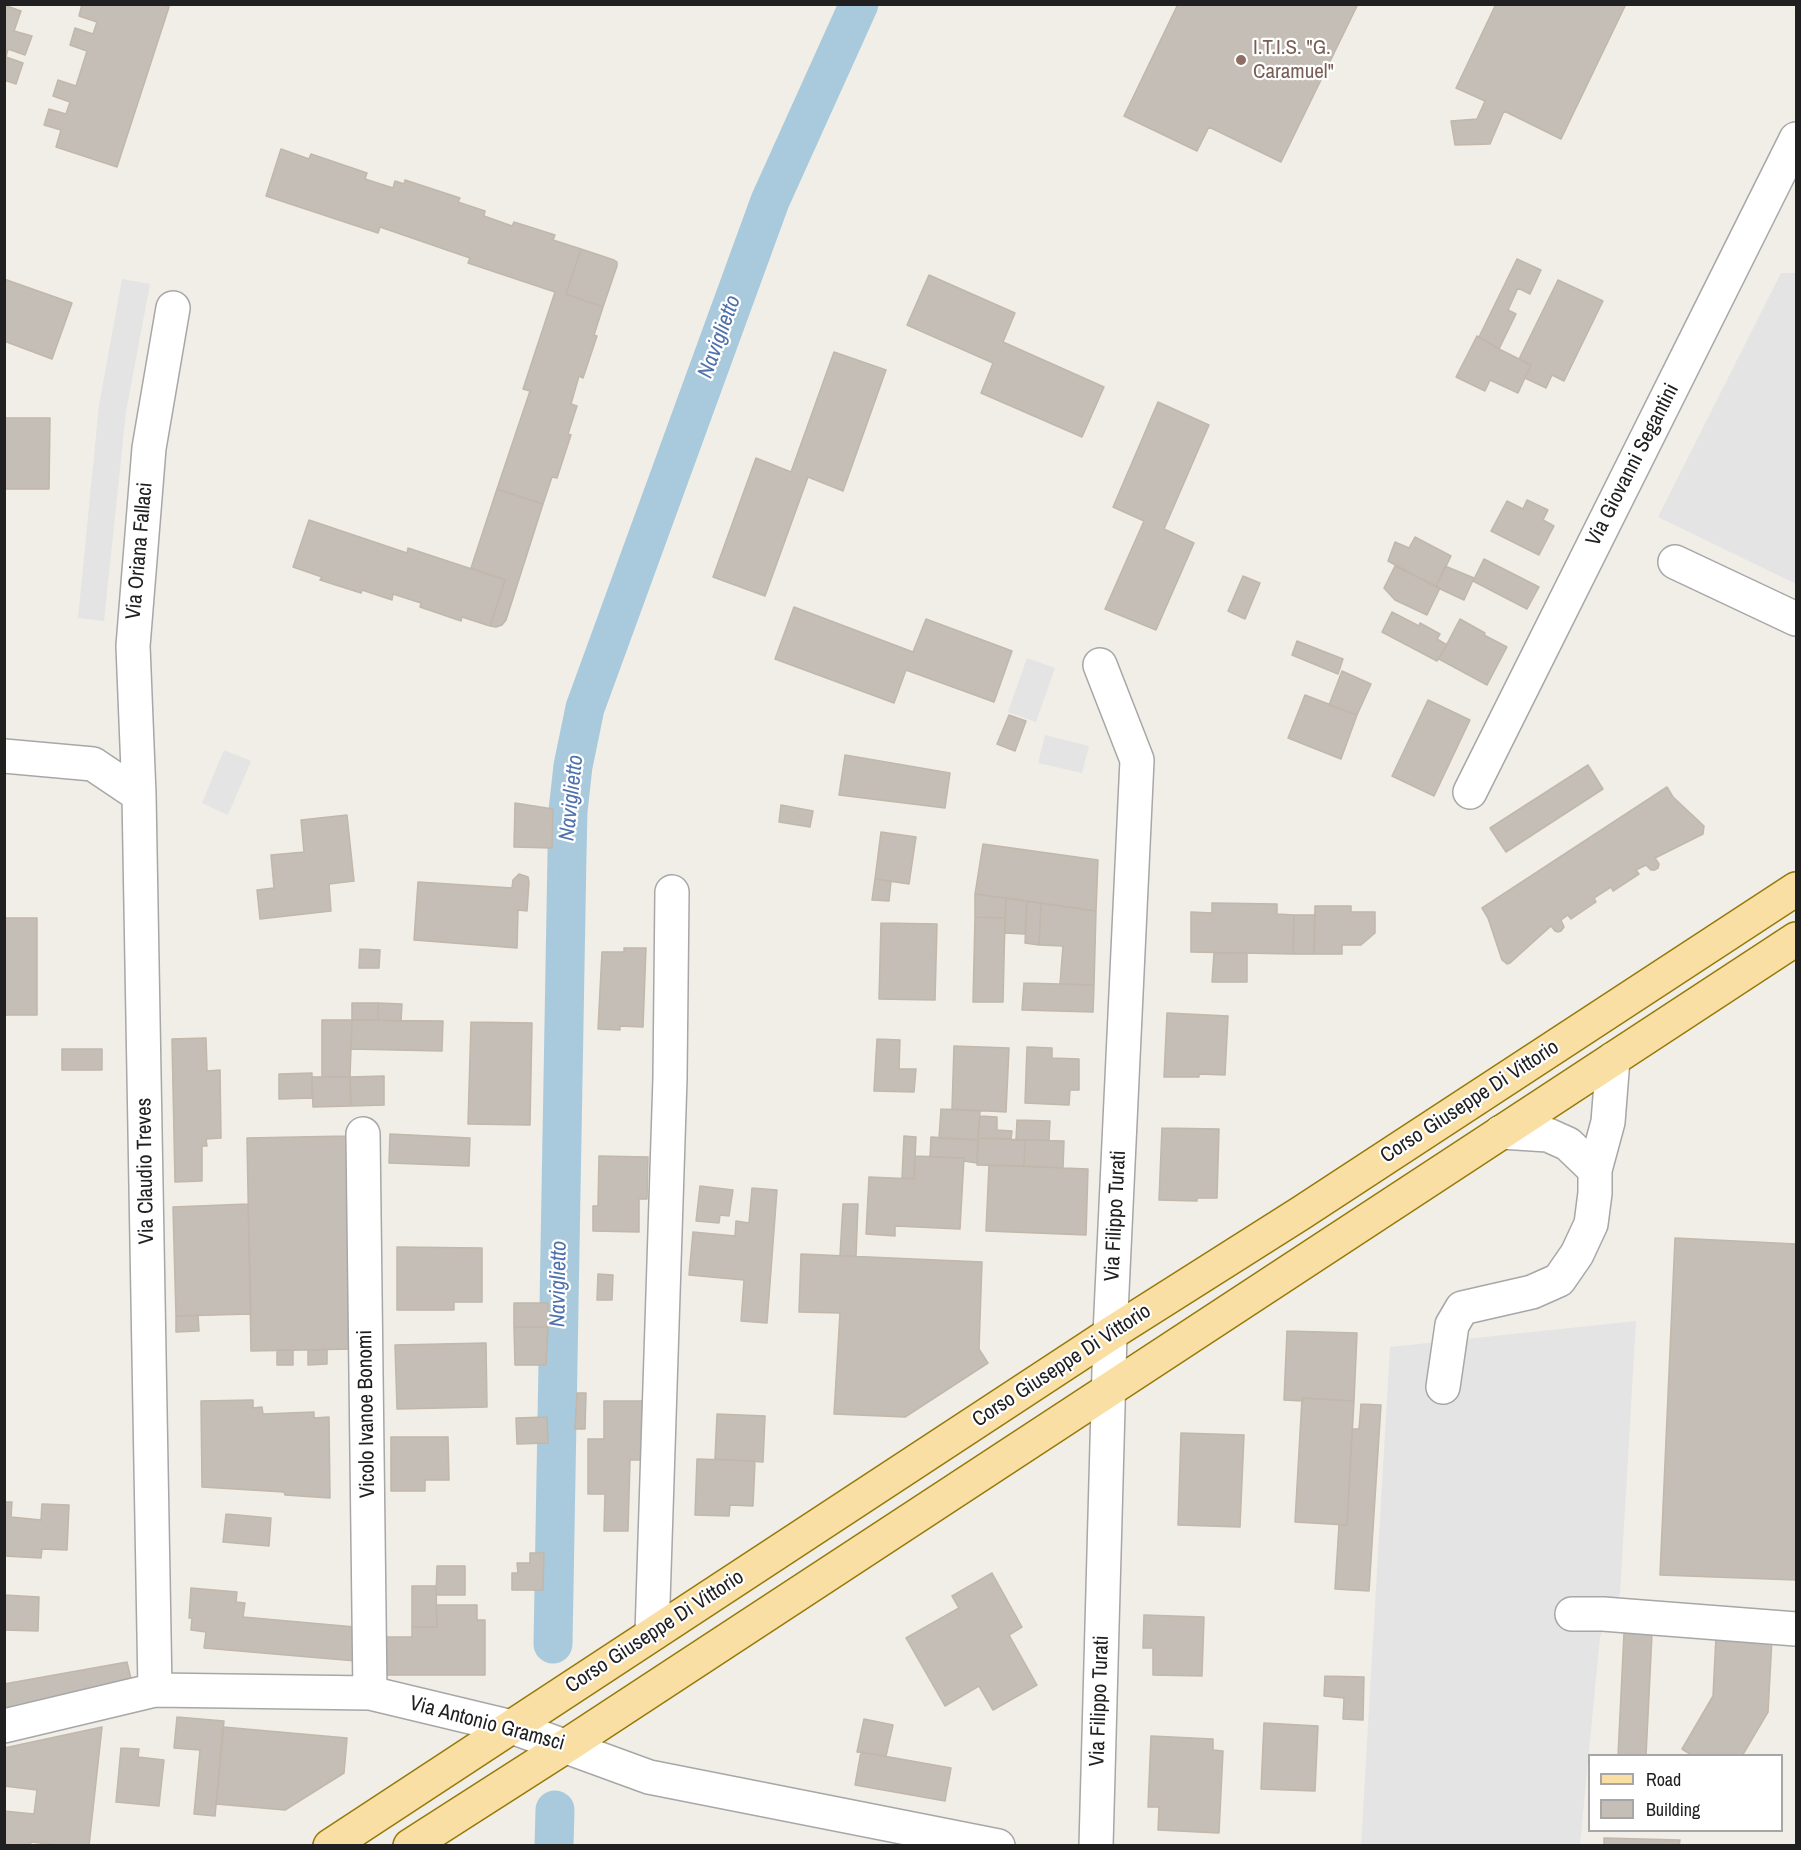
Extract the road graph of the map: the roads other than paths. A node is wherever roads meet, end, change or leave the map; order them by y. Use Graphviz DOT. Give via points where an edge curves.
graph roads {
  1 [pos="1797,139"];
  2 [pos="173,308"];
  3 [pos="1675,562"];
  4 [pos="1797,619"];
  5 [pos="1100,664"];
  6 [pos="4,756"];
  7 [pos="1470,792"];
  8 [pos="139,795"];
  9 [pos="1797,889"];
  10 [pos="672,892"];
  11 [pos="1797,939"];
  12 [pos="1612,1059"];
  13 [pos="1501,1132"];
  14 [pos="363,1134"];
  15 [pos="1595,1170"];
  16 [pos="1110,1334"];
  17 [pos="1443,1386"];
  18 [pos="1110,1390"];
  19 [pos="1572,1614"];
  20 [pos="1797,1629"];
  21 [pos="652,1633"];
  22 [pos="156,1690"];
  23 [pos="370,1693"];
  24 [pos="4,1726"];
  25 [pos="512,1726"];
  26 [pos="566,1746"];
  27 [pos="330,1845"];
  28 [pos="410,1845"];
  29 [pos="998,1845"];
  30 [pos="1096,1845"];
  1 -- 7 [label="street, Via Giovanni Segantini"];
  2 -- 8 [label="street, Via Oriana Fallaci" via="149,448 133,646"];
  3 -- 4 [label="street"];
  5 -- 16 [label="street, Via Filippo Turati" via="1137,760"];
  6 -- 8 [label="street" via="93,764"];
  8 -- 22 [label="street, Via Claudio Treves"];
  9 -- 16 [label="main road, Corso Giuseppe Di Vittorio"];
  10 -- 21 [label="street" via="670,1078"];
  11 -- 12 [label="main road, Corso Giuseppe Di Vittorio"];
  12 -- 13 [label="main road, Corso Giuseppe Di Vittorio"];
  12 -- 15 [label="street" via="1608,1122"];
  13 -- 15 [label="street" via="1548,1135 1568,1144"];
  13 -- 18 [label="main road, Corso Giuseppe Di Vittorio"];
  14 -- 23 [label="street, Vicolo Ivanoe Bonomi"];
  15 -- 17 [label="street" via="1591,1224 1559,1280 1532,1292 1462,1308 1452,1325"];
  16 -- 18 [label="street, Via Filippo Turati"];
  16 -- 21 [label="main road, Corso Giuseppe Di Vittorio"];
  18 -- 26 [label="main road, Corso Giuseppe Di Vittorio"];
  18 -- 30 [label="street, Via Filippo Turati"];
  19 -- 20 [label="street"];
  21 -- 25 [label="main road, Corso Giuseppe Di Vittorio"];
  22 -- 23 [label="street, Via Antonio Gramsci"];
  22 -- 24 [label="street, Via Antonio Gramsci"];
  23 -- 25 [label="street, Via Antonio Gramsci"];
  25 -- 26 [label="street, Via Antonio Gramsci"];
  25 -- 27 [label="main road, Corso Giuseppe Di Vittorio"];
  26 -- 28 [label="main road, Corso Giuseppe Di Vittorio"];
  26 -- 29 [label="street, Via Antonio Gramsci" via="649,1776"];
}
